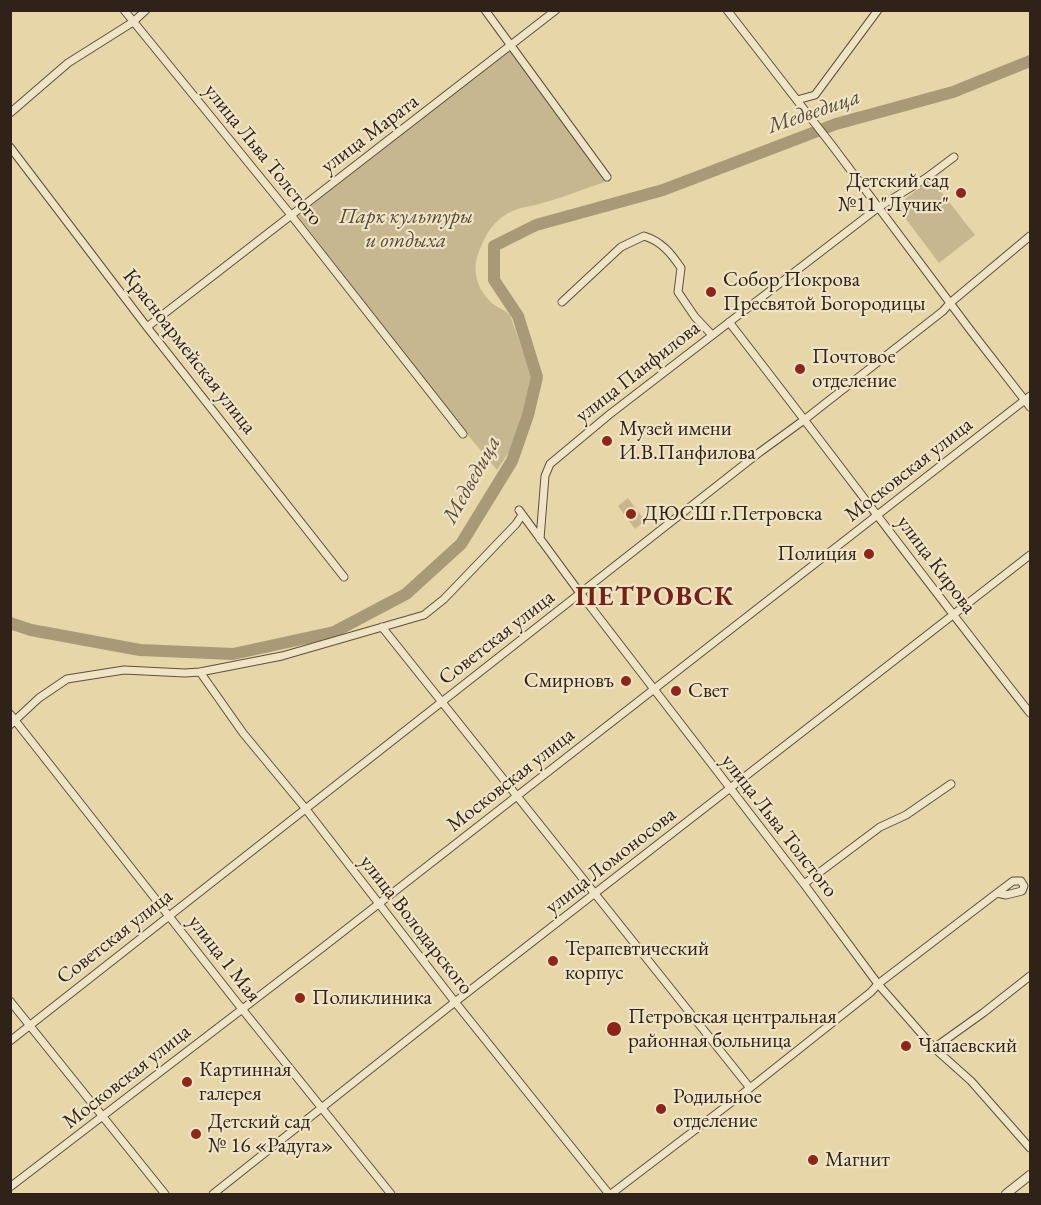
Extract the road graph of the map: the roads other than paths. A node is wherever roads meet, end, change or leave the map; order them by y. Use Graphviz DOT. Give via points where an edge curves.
graph roads {
  1 [pos="124,10"];
  2 [pos="146,10"];
  3 [pos="484,10"];
  4 [pos="556,10"];
  5 [pos="727,10"];
  6 [pos="878,10"];
  7 [pos="133,22"];
  8 [pos="511,45"];
  9 [pos="798,101"];
  10 [pos="10,113"];
  11 [pos="10,147"];
  12 [pos="954,157"];
  13 [pos="607,177"];
  14 [pos="879,207"];
  15 [pos="291,215"];
  16 [pos="1030,236"];
  17 [pos="562,302"];
  18 [pos="950,303"];
  19 [pos="729,322"];
  20 [pos="147,327"];
  21 [pos="712,335"];
  22 [pos="1029,401"];
  23 [pos="804,420"];
  24 [pos="463,434"];
  25 [pos="878,514"];
  26 [pos="540,539"];
  27 [pos="1030,555"];
  28 [pos="345,577"];
  29 [pos="580,593"];
  30 [pos="953,616"];
  31 [pos="382,627"];
  32 [pos="201,672"];
  33 [pos="654,690"];
  34 [pos="443,701"];
  35 [pos="10,714"];
  36 [pos="1030,714"];
  37 [pos="13,723"];
  38 [pos="951,784"];
  39 [pos="730,790"];
  40 [pos="517,797"];
  41 [pos="305,808"];
  42 [pos="804,884"];
  43 [pos="997,893"];
  44 [pos="596,895"];
  45 [pos="379,904"];
  46 [pos="169,916"];
  47 [pos="1030,976"];
  48 [pos="878,984"];
  49 [pos="10,1001"];
  50 [pos="455,1002"];
  51 [pos="242,1009"];
  52 [pos="30,1025"];
  53 [pos="10,1041"];
  54 [pos="934,1048"];
  55 [pos="750,1088"];
  56 [pos="322,1109"];
  57 [pos="103,1116"];
  58 [pos="1030,1148"];
  59 [pos="1030,1175"];
  60 [pos="10,1187"];
  61 [pos="165,1194"];
  62 [pos="213,1194"];
  63 [pos="391,1194"];
  64 [pos="610,1194"];
  65 [pos="1006,1194"];
  1 -- 7 [label="street, улица Льва Толстого"];
  2 -- 7 [label="street"];
  3 -- 8 [label="street"];
  4 -- 8 [label="street, улица Марата"];
  5 -- 9 [label="street"];
  6 -- 9 [label="street" via="815,95"];
  7 -- 10 [label="street" via="68,63"];
  7 -- 15 [label="street, улица Льва Толстого"];
  8 -- 13 [label="street"];
  8 -- 15 [label="street, улица Марата"];
  9 -- 14 [label="street"];
  11 -- 20 [label="street, Красноармейская улица"];
  12 -- 14 [label="street, улица Панфилова"];
  14 -- 18 [label="street"];
  14 -- 19 [label="street, улица Панфилова"];
  15 -- 20 [label="street, улица Марата"];
  15 -- 24 [label="street, улица Льва Толстого"];
  16 -- 18 [label="street, Советская улица"];
  17 -- 21 [label="street" via="621,247 644,236 656,240 681,268 678,292"];
  18 -- 22 [label="street"];
  18 -- 23 [label="street, Советская улица"];
  19 -- 21 [label="street, улица Панфилова"];
  19 -- 23 [label="street, улица Кирова"];
  20 -- 28 [label="street, Красноармейская улица"];
  21 -- 26 [label="street, улица Панфилова" via="549,464"];
  22 -- 25 [label="street, Московская улица"];
  23 -- 25 [label="street, улица Кирова"];
  23 -- 29 [label="street, Советская улица"];
  25 -- 30 [label="street, улица Кирова"];
  25 -- 33 [label="street, Московская улица"];
  26 -- 29 [label="street, улица Льва Толстого"];
  26 -- 31 [label="street, улица Льва Толстого" via="521,512 516,524 444,599 424,615"];
  27 -- 30 [label="street, улица Ломоносова"];
  29 -- 33 [label="street, улица Льва Толстого"];
  29 -- 34 [label="street, Советская улица"];
  30 -- 36 [label="street, улица Кирова"];
  30 -- 39 [label="street, улица Ломоносова"];
  31 -- 32 [label="street" via="282,656"];
  31 -- 34 [label="street"];
  32 -- 37 [label="street" via="124,670 67,679"];
  32 -- 41 [label="street, улица Володарского" via="243,732"];
  33 -- 39 [label="street, улица Льва Толстого"];
  33 -- 40 [label="street, Московская улица"];
  34 -- 40 [label="street"];
  34 -- 41 [label="street, Советская улица"];
  35 -- 37 [label="street, улица 1 Мая"];
  37 -- 46 [label="street, улица 1 Мая" via="30,737"];
  38 -- 42 [label="street" via="906,815 880,827"];
  39 -- 42 [label="street, улица Льва Толстого"];
  39 -- 44 [label="street, улица Ломоносова"];
  40 -- 44 [label="street"];
  40 -- 45 [label="street, Московская улица"];
  41 -- 45 [label="street, улица Володарского"];
  41 -- 46 [label="street, Советская улица"];
  42 -- 48 [label="street, улица Льва Толстого"];
  43 -- 48 [label="street"];
  44 -- 50 [label="street, улица Ломоносова"];
  44 -- 55 [label="street"];
  45 -- 50 [label="street, улица Володарского"];
  45 -- 51 [label="street, Московская улица"];
  46 -- 51 [label="street, улица 1 Мая"];
  46 -- 52 [label="street, Советская улица"];
  47 -- 54 [label="street"];
  48 -- 54 [label="street, улица Льва Толстого"];
  48 -- 55 [label="street"];
  49 -- 52 [label="street"];
  50 -- 56 [label="street, улица Ломоносова"];
  50 -- 64 [label="street, улица Володарского"];
  51 -- 56 [label="street, улица 1 Мая"];
  51 -- 57 [label="street, Московская улица"];
  52 -- 53 [label="street, Советская улица"];
  52 -- 57 [label="street"];
  54 -- 58 [label="street, улица Льва Толстого" via="971,1081"];
  55 -- 64 [label="street"];
  56 -- 62 [label="street, улица Ломоносова"];
  56 -- 63 [label="street, улица 1 Мая"];
  57 -- 60 [label="street, Московская улица"];
  57 -- 61 [label="street"];
  59 -- 65 [label="street"];
}
